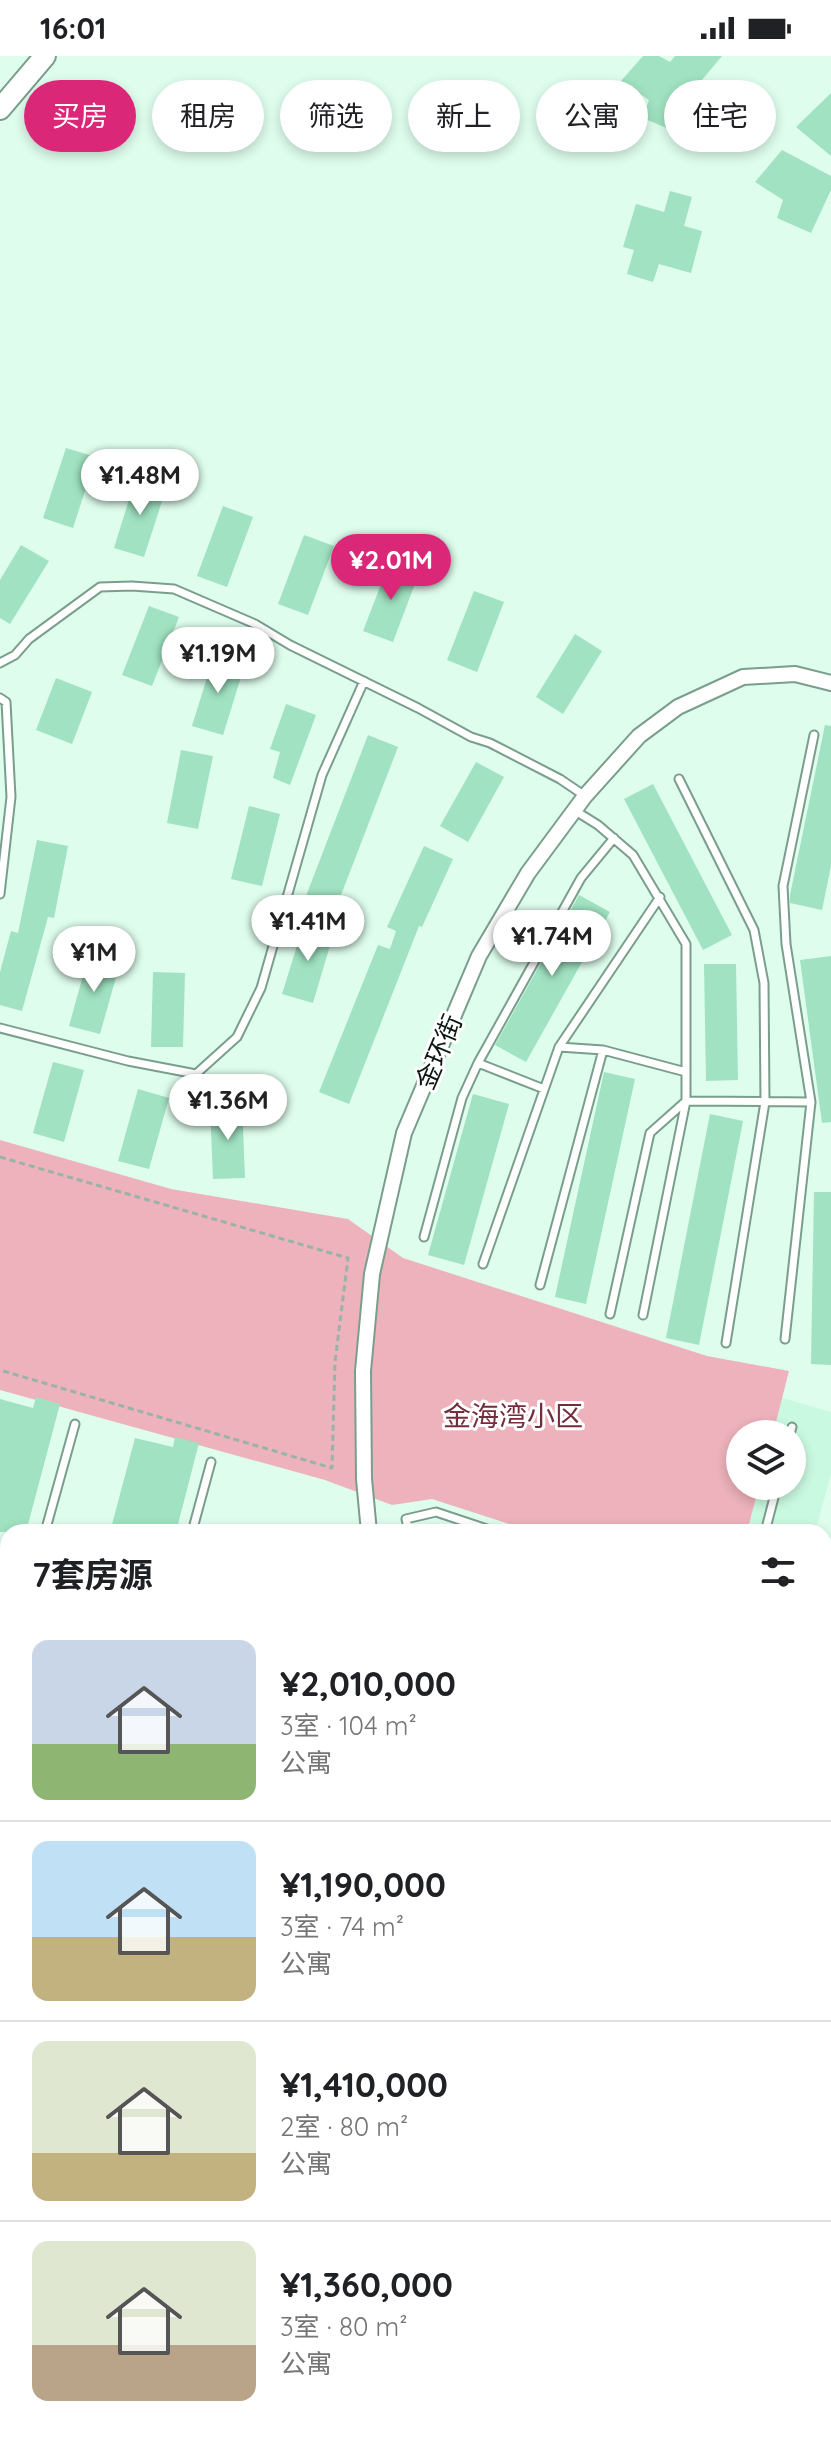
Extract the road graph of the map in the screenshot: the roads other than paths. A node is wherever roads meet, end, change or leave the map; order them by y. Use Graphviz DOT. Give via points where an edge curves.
graph roads {
  1 [pos="45,56"];
  2 [pos="0,109"];
  3 [pos="0,663"];
  4 [pos="364,681"];
  5 [pos="831,683"];
  6 [pos="0,698"];
  7 [pos="814,735"];
  8 [pos="679,779"];
  9 [pos="585,796"];
  10 [pos="574,810"];
  11 [pos="614,838"];
  12 [pos="0,894"];
  13 [pos="660,897"];
  14 [pos="0,1028"];
  15 [pos="559,1047"];
  16 [pos="603,1050"];
  17 [pos="478,1063"];
  18 [pos="686,1072"];
  19 [pos="544,1089"];
  20 [pos="686,1101"];
  21 [pos="765,1102"];
  22 [pos="811,1102"];
  23 [pos="424,1237"];
  24 [pos="483,1264"];
  25 [pos="540,1285"];
  26 [pos="610,1314"];
  27 [pos="643,1315"];
  28 [pos="785,1339"];
  29 [pos="726,1343"];
  30 [pos="75,1424"];
  31 [pos="211,1462"];
  32 [pos="773,1500"];
  33 [pos="47,1524"];
  34 [pos="194,1524"];
  35 [pos="368,1524"];
  36 [pos="407,1524"];
  37 [pos="466,1524"];
  38 [pos="767,1524"];
  1 -- 2 [label="main road"];
  3 -- 4 [label="lane" via="100,587 132,586 174,589"];
  4 -- 9 [label="lane"];
  4 -- 14 [label="lane" via="322,775 261,988 237,1037 196,1074"];
  5 -- 9 [label="street, 金环街" via="795,674 743,677 678,707 639,736"];
  6 -- 12 [label="lane" via="6,702 11,797"];
  7 -- 22 [label="lane" via="783,886 786,944"];
  8 -- 21 [label="lane" via="754,930 764,983"];
  9 -- 10 [label="street, 金环街"];
  10 -- 11 [label="lane"];
  10 -- 35 [label="street, 金环街" via="528,873 479,956 404,1133 372,1274 364,1357"];
  11 -- 13 [label="lane" via="633,855"];
  11 -- 17 [label="lane" via="581,878"];
  13 -- 15 [label="lane"];
  13 -- 18 [label="lane" via="686,944"];
  15 -- 16 [label="lane"];
  15 -- 19 [label="lane"];
  16 -- 18 [label="lane"];
  16 -- 25 [label="lane"];
  17 -- 19 [label="lane"];
  17 -- 23 [label="lane" via="462,1098"];
  18 -- 20 [label="lane"];
  19 -- 24 [label="lane"];
  20 -- 21 [label="lane"];
  20 -- 26 [label="lane" via="650,1133"];
  20 -- 27 [label="lane"];
  21 -- 22 [label="lane"];
  21 -- 29 [label="lane"];
  22 -- 28 [label="lane"];
  30 -- 33 [label="lane"];
  31 -- 34 [label="lane"];
  32 -- 38 [label="lane"];
  36 -- 37 [label="lane" via="406,1519 436,1512"];
}
